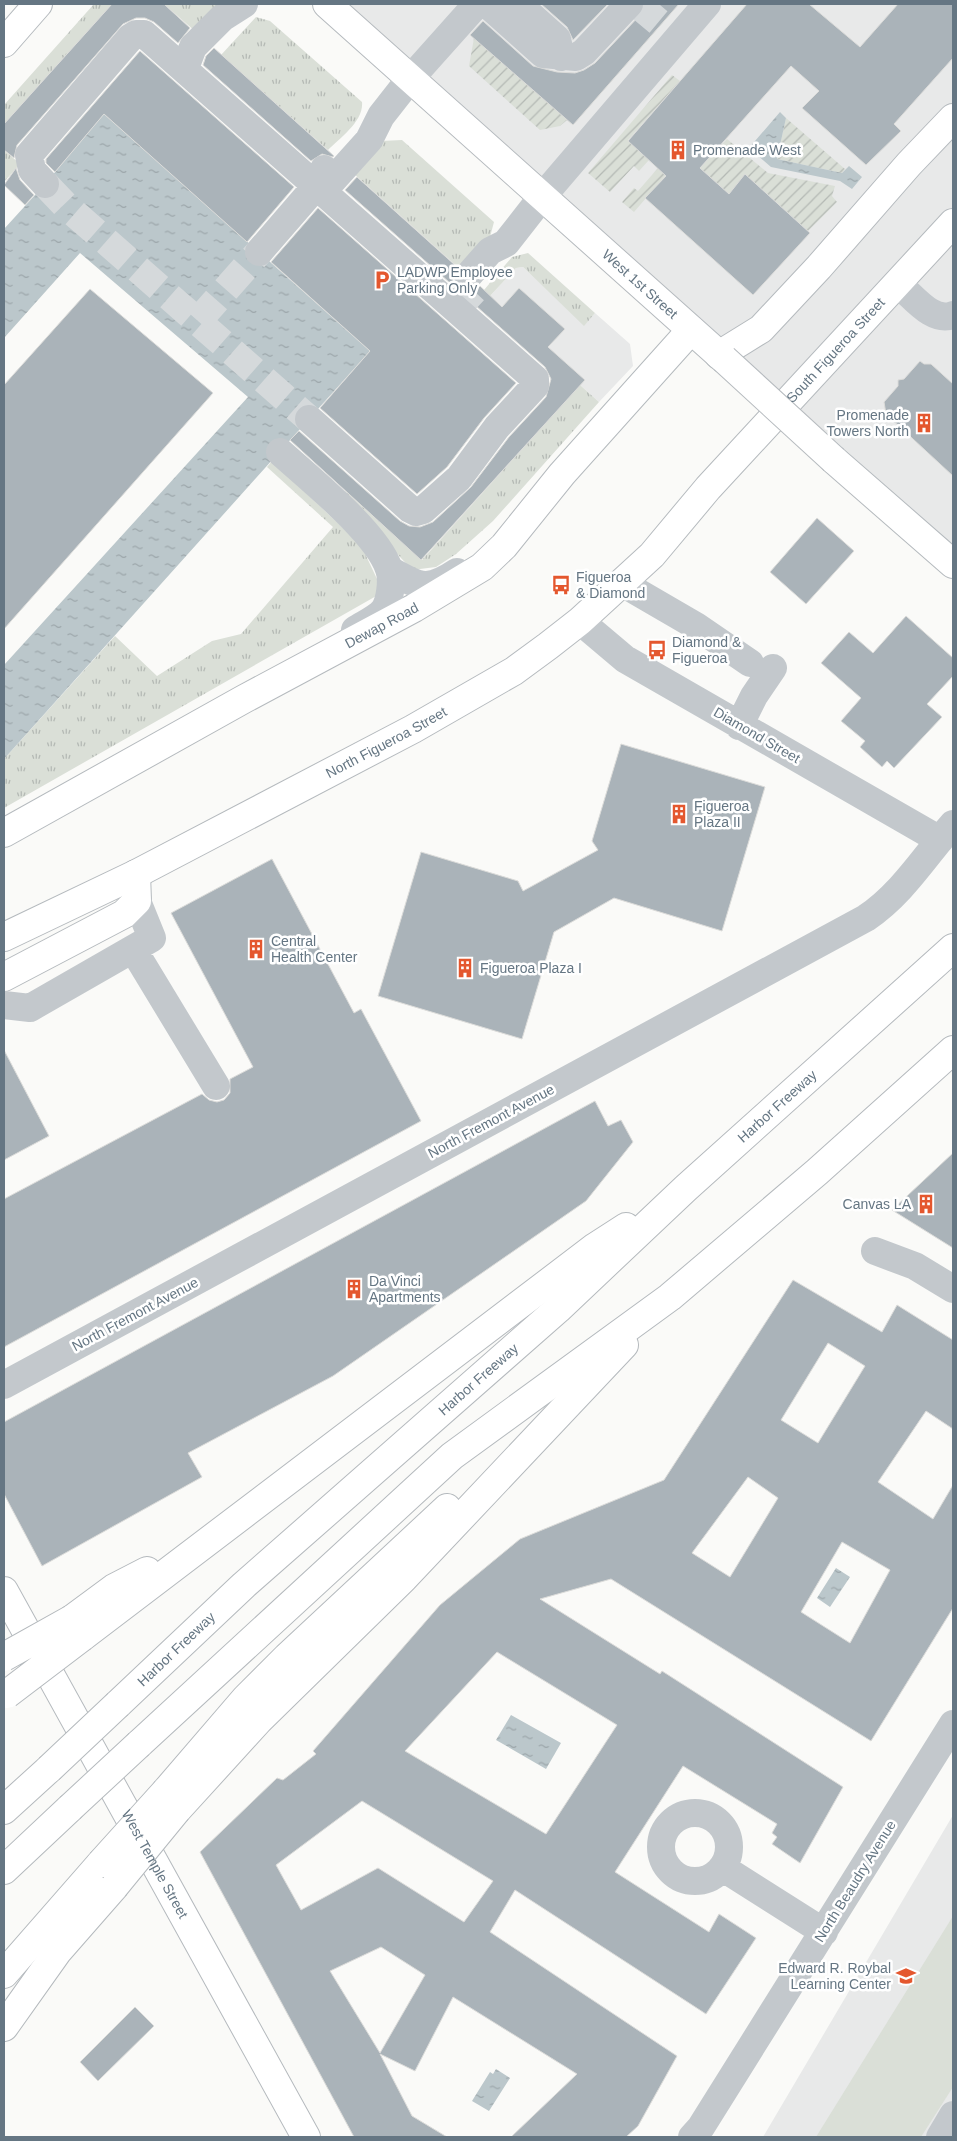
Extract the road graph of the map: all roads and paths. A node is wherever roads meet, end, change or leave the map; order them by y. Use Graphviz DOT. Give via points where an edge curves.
graph roads {
  1 [pos="38,4"];
  2 [pos="327,4"];
  3 [pos="477,4"];
  4 [pos="488,4"];
  5 [pos="629,4"];
  6 [pos="707,4"];
  7 [pos="242,6"];
  8 [pos="532,8"];
  9 [pos="4,43"];
  10 [pos="561,57"];
  11 [pos="185,68"];
  12 [pos="410,79"];
  13 [pos="953,118"];
  14 [pos="46,184"];
  15 [pos="317,185"];
  16 [pos="542,197"];
  17 [pos="953,223"];
  18 [pos="259,252"];
  19 [pos="473,280"];
  20 [pos="898,284"];
  21 [pos="953,316"];
  22 [pos="691,330"];
  23 [pos="722,357"];
  24 [pos="309,419"];
  25 [pos="280,452"];
  26 [pos="718,477"];
  27 [pos="504,546"];
  28 [pos="953,564"];
  29 [pos="390,570"];
  30 [pos="622,583"];
  31 [pos="580,621"];
  32 [pos="321,659"];
  33 [pos="739,726"];
  34 [pos="947,832"];
  35 [pos="4,833"];
  36 [pos="136,874"];
  37 [pos="137,902"];
  38 [pos="4,936"];
  39 [pos="953,948"];
  40 [pos="133,949"];
  41 [pos="4,978"];
  42 [pos="4,1005"];
  43 [pos="953,1050"];
  44 [pos="216,1086"];
  45 [pos="686,1188"];
  46 [pos="875,1251"];
  47 [pos="953,1289"];
  48 [pos="670,1296"];
  49 [pos="4,1385"];
  50 [pos="4,1591"];
  51 [pos="77,1628"];
  52 [pos="4,1657"];
  53 [pos="6,1695"];
  54 [pos="953,1724"];
  55 [pos="171,1800"];
  56 [pos="4,1810"];
  57 [pos="723,1868"];
  58 [pos="4,1870"];
  59 [pos="824,1932"];
  60 [pos="4,1974"];
  61 [pos="4,2027"];
  62 [pos="953,2116"];
  63 [pos="306,2137"];
  64 [pos="692,2137"];
  65 [pos="940,2137"];
  1 -- 9 [label="main road"];
  2 -- 12 [label="main road, West 1st Street"];
  3 -- 12 [label="street"];
  4 -- 10 [label="street" via="543,54"];
  5 -- 10 [label="street" via="584,52 576,57"];
  6 -- 16 [label="street" via="669,32"];
  7 -- 11 [label="street" via="231,29 201,62"];
  8 -- 10 [label="street" via="557,39"];
  11 -- 14 [label="street" via="144,34 131,37 29,155 32,170"];
  11 -- 15 [label="street"];
  12 -- 15 [label="street" via="381,116 369,140 333,180"];
  12 -- 16 [label="main road, West 1st Street"];
  13 -- 23 [label="main road" via="761,329"];
  15 -- 18 [label="street"];
  15 -- 24 [label="street" via="535,379 535,386 497,427 459,478 423,510 416,512"];
  16 -- 19 [label="street" via="506,243 502,260"];
  16 -- 22 [label="main road, West 1st Street"];
  17 -- 20 [label="main road, South Figueroa Street"];
  20 -- 21 [label="street" via="935,316 944,319"];
  20 -- 26 [label="main road, South Figueroa Street"];
  22 -- 23 [label="main road, West 1st Street"];
  22 -- 27 [label="main road, Dewap Road" via="562,474"];
  23 -- 28 [label="main road, West 1st Street, bridge"];
  25 -- 29 [label="street" via="371,540"];
  26 -- 30 [label="main road, North Figueroa Street" via="652,555"];
  27 -- 29 [label="street" via="484,553 430,586 415,584"];
  27 -- 32 [label="main road, Dewap Road" via="482,568 462,581"];
  29 -- 32 [label="street" via="388,602 383,612 348,634"];
  30 -- 31 [label="main road, North Figueroa Street"];
  30 -- 33 [label="street" via="761,665 754,696"];
  31 -- 33 [label="street, Diamond Street" via="625,659"];
  31 -- 36 [label="main road, North Figueroa Street" via="514,671 472,696"];
  32 -- 35 [label="main road, Dewap Road"];
  33 -- 34 [label="street, Diamond Street"];
  34 -- 49 [label="street, North Fremont Avenue" via="882,907 866,918"];
  36 -- 37 [label="main road"];
  36 -- 38 [label="main road, North Figueroa Street"];
  37 -- 40 [label="street" via="152,938"];
  37 -- 41 [label="main road" via="124,914"];
  39 -- 45 [label="main road, Harbor Freeway"];
  40 -- 42 [label="street" via="30,1008"];
  40 -- 44 [label="street"];
  43 -- 48 [label="main road" via="817,1172"];
  45 -- 51 [label="main road" via="595,1247 202,1544 114,1588"];
  45 -- 56 [label="main road, Harbor Freeway, bridge" via="558,1310 244,1585"];
  46 -- 47 [label="street" via="915,1266"];
  48 -- 55 [label="main road" via="246,1698"];
  48 -- 58 [label="main road, bridge" via="452,1456"];
  50 -- 63 [label="main road, West Temple Street"];
  51 -- 52 [label="main road, bridge"];
  51 -- 53 [label="main road, bridge"];
  54 -- 59 [label="street, North Beaudry Avenue"];
  55 -- 60 [label="main road, bridge" via="100,1863"];
  55 -- 61 [label="main road, bridge" via="114,1887 58,1951"];
  57 -- 59 [label="street"];
  59 -- 64 [label="street, North Beaudry Avenue"];
  62 -- 65 [label="street"];
}
